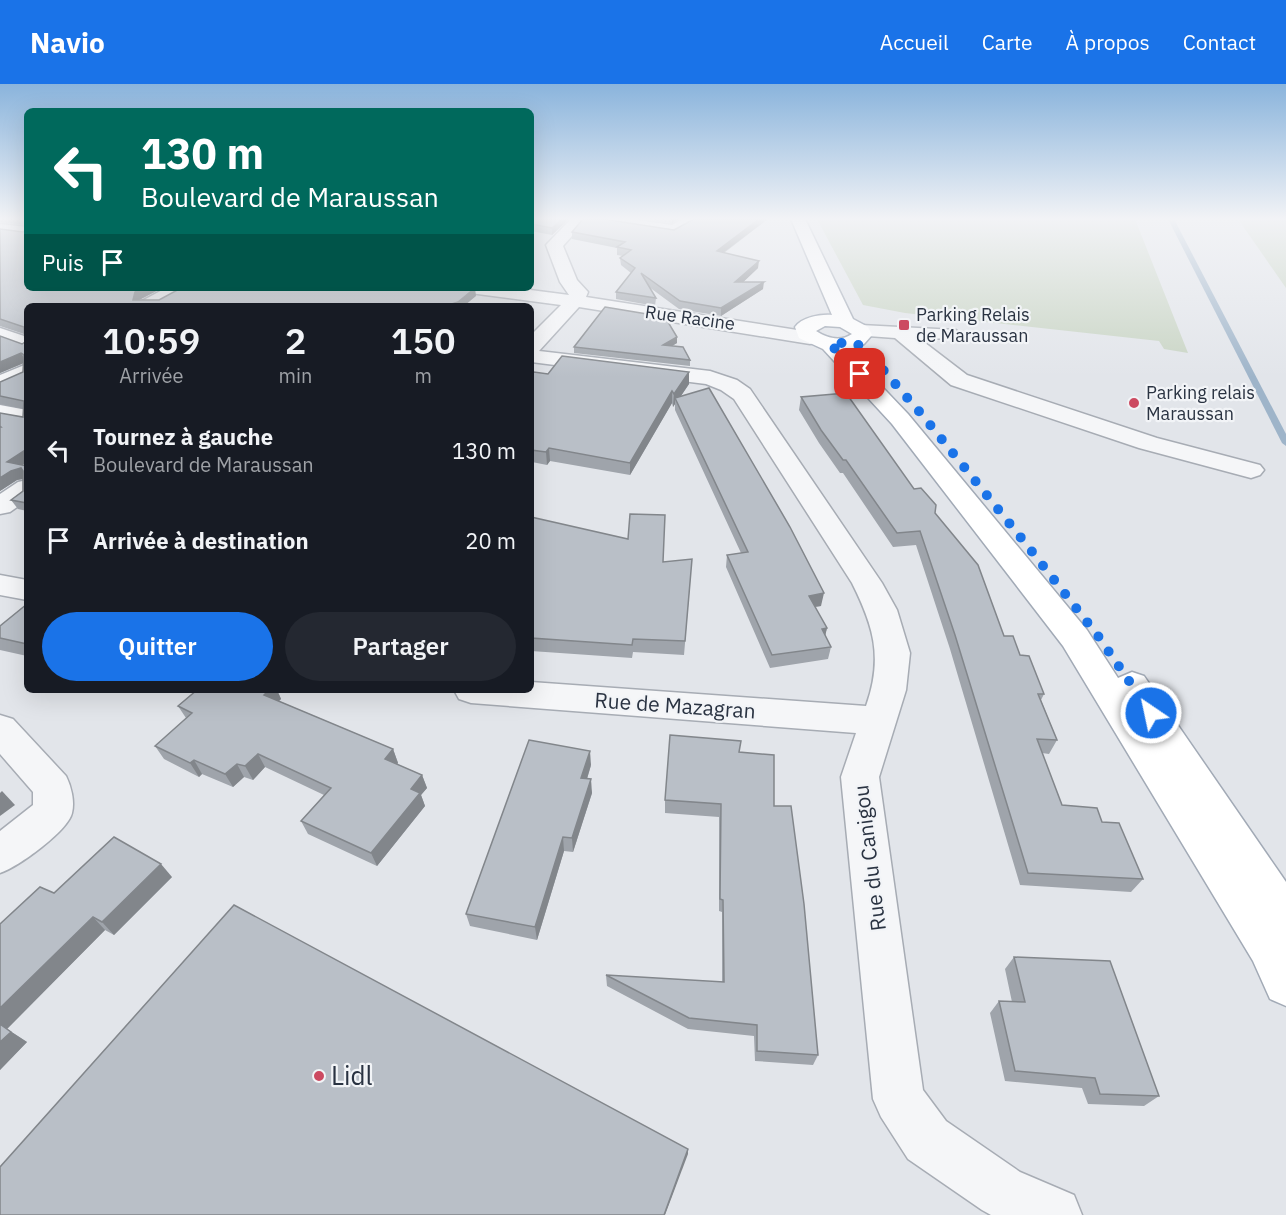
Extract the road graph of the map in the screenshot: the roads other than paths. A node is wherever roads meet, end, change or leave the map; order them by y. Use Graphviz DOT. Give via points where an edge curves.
graph roads {
  1 [pos="565,272"];
  2 [pos="810,272"];
  3 [pos="814,272"];
  4 [pos="534,278"];
  5 [pos="569,282"];
  6 [pos="174,291"];
  7 [pos="494,291"];
  8 [pos="574,301"];
  9 [pos="152,303"];
  10 [pos="833,331"];
  11 [pos="0,334"];
  12 [pos="902,334"];
  13 [pos="949,334"];
  14 [pos="24,343"];
  15 [pos="534,344"];
  16 [pos="534,356"];
  17 [pos="24,372"];
  18 [pos="0,384"];
  19 [pos="0,412"];
  20 [pos="24,416"];
  21 [pos="1251,470"];
  22 [pos="24,490"];
  23 [pos="0,506"];
  24 [pos="0,585"];
  25 [pos="24,589"];
  26 [pos="510,693"];
  27 [pos="878,721"];
  28 [pos="0,729"];
  29 [pos="0,855"];
  30 [pos="1286,919"];
  31 [pos="1286,984"];
  32 [pos="1054,1215"];
  1 -- 5 [label="street"];
  2 -- 10 [label="main road"];
  3 -- 10 [label="main road"];
  4 -- 5 [label="street"];
  5 -- 8 [label="street" via="579,292"];
  6 -- 9 [label="street"];
  7 -- 8 [label="street, Rue Racine"];
  8 -- 10 [label="street, Rue Racine" via="767,330"];
  8 -- 15 [label="street"];
  10 -- 12 [label="street, Rue Racine"];
  10 -- 30 [label="main road" via="872,357 1098,636"];
  10 -- 31 [label="main road" via="1075,638 1269,946"];
  11 -- 14 [label="street"];
  12 -- 13 [label="street, Rue Racine"];
  12 -- 21 [label="street" via="959,380 1148,443"];
  16 -- 27 [label="street, Rue du Canigou" via="710,378 742,394 881,610 893,653 889,690"];
  17 -- 18 [label="street"];
  19 -- 20 [label="street"];
  22 -- 23 [label="street"];
  24 -- 25 [label="street"];
  26 -- 27 [label="street, Rue de Mazagran"];
  27 -- 32 [label="street, Rue du Canigou" via="860,777 899,1099 927,1140 1001,1191"];
  28 -- 29 [label="street" via="52,787 53,812"];
}
